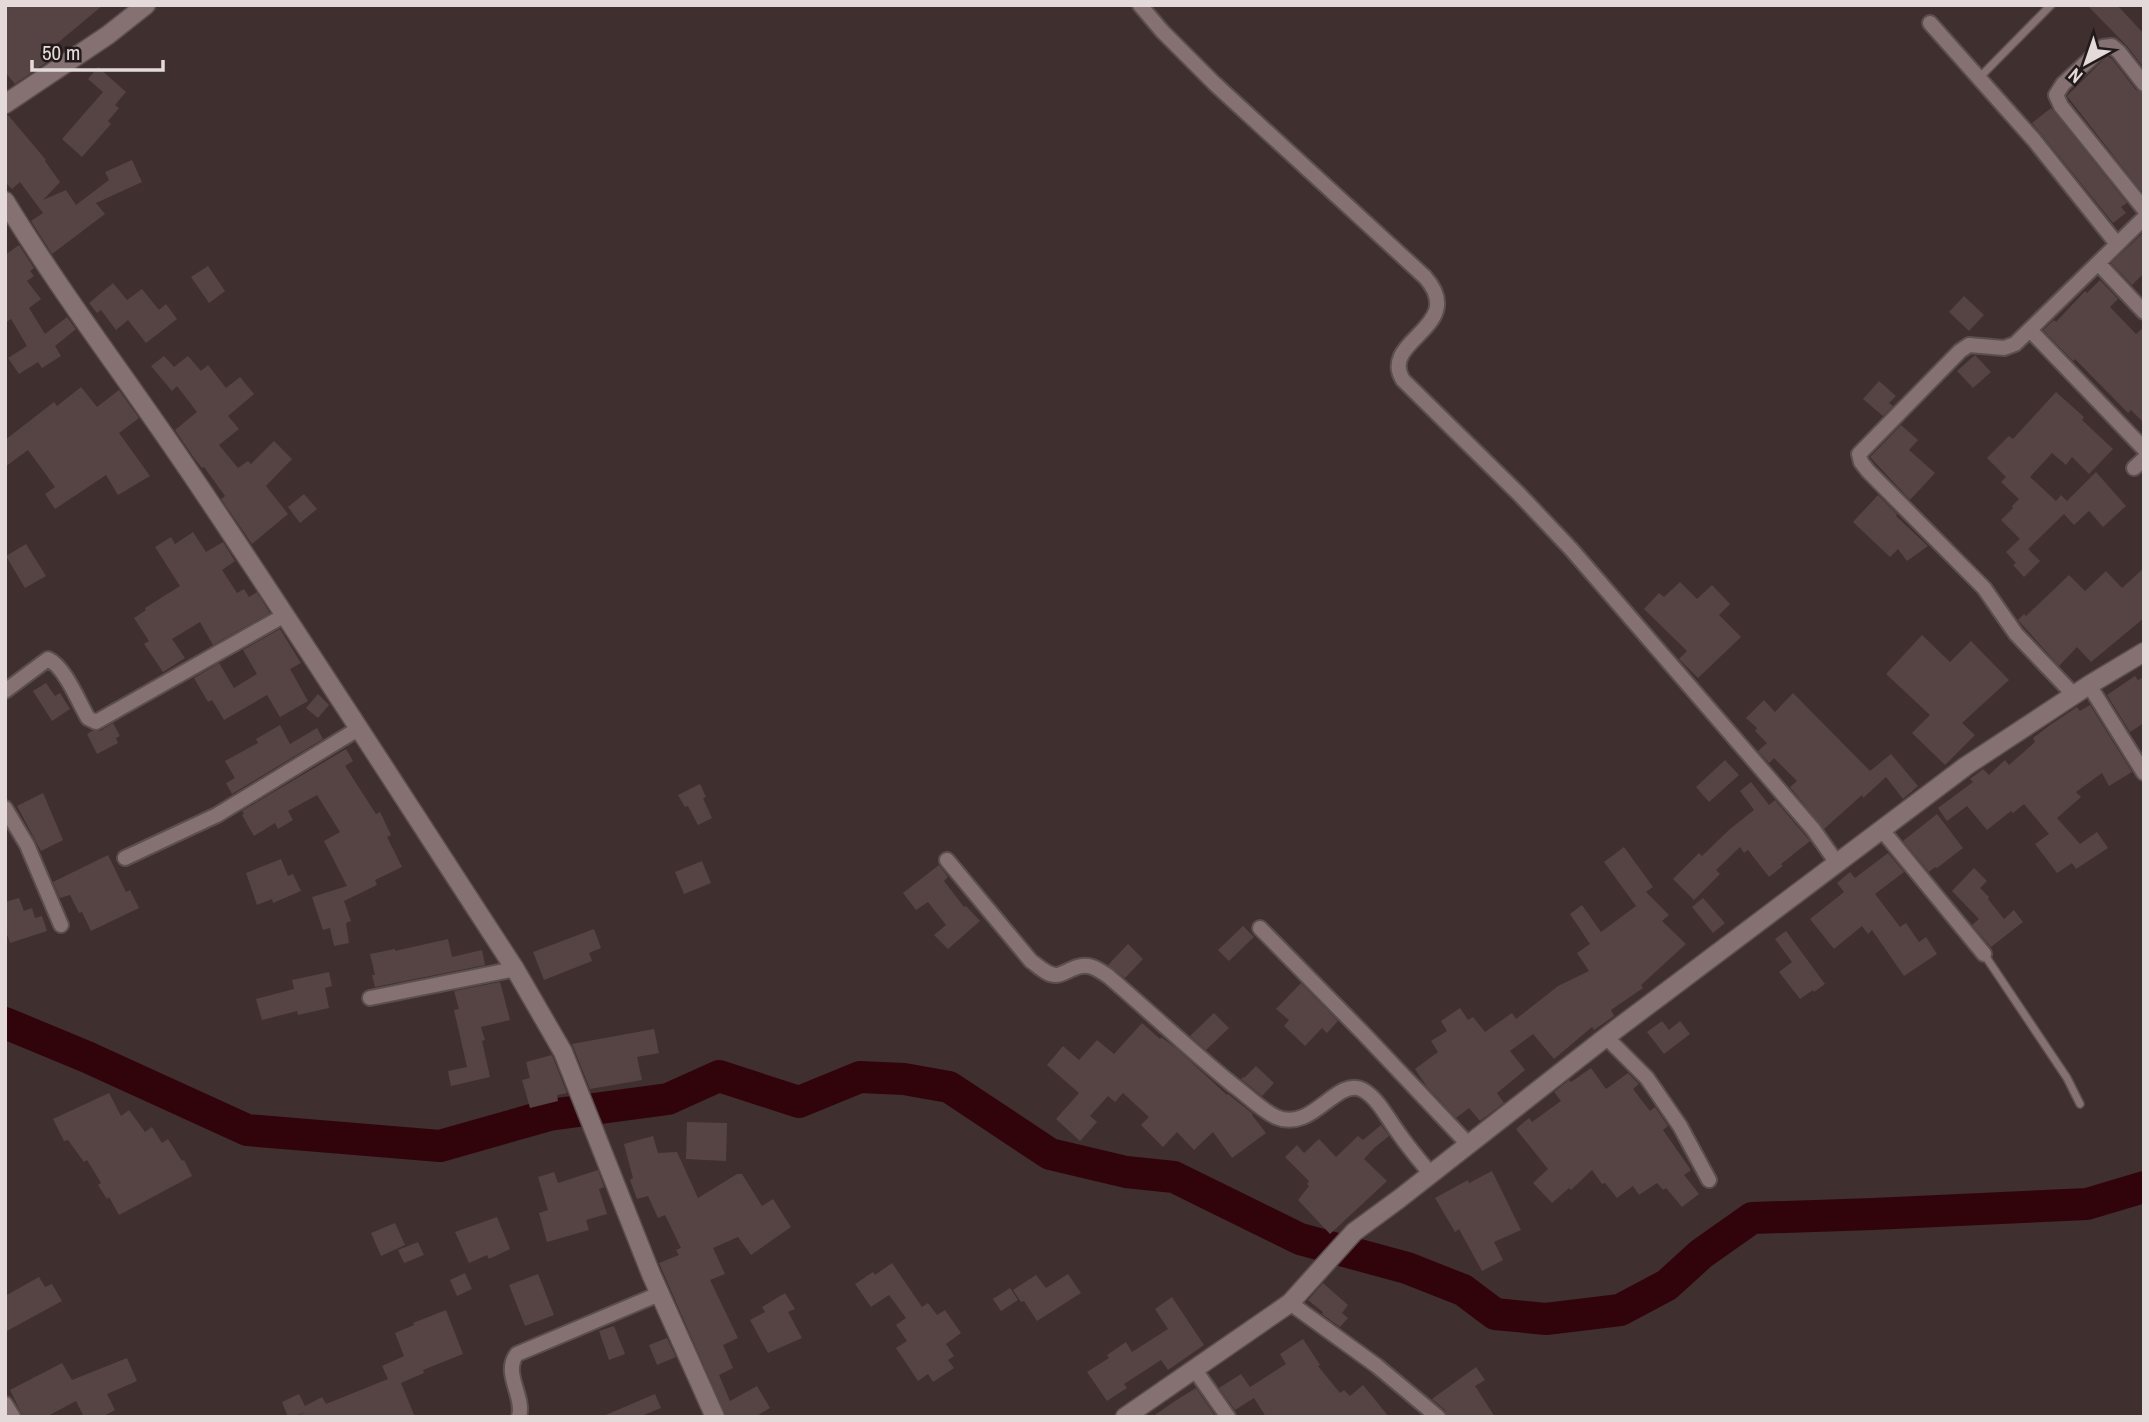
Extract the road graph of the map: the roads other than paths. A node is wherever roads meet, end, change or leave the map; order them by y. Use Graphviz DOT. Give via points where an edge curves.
graph roads {
  1 [pos="146,5"];
  2 [pos="1140,5"];
  3 [pos="2051,5"];
  4 [pos="1930,23"];
  5 [pos="1979,78"];
  6 [pos="2144,84"];
  7 [pos="5,104"];
  8 [pos="5,201"];
  9 [pos="2144,209"];
  10 [pos="2144,218"];
  11 [pos="2117,244"];
  12 [pos="2098,263"];
  13 [pos="2144,312"];
  14 [pos="2030,330"];
  15 [pos="2144,449"];
  16 [pos="285,615"];
  17 [pos="2144,652"];
  18 [pos="2081,690"];
  19 [pos="5,691"];
  20 [pos="358,729"];
  21 [pos="2144,773"];
  22 [pos="5,808"];
  23 [pos="1882,830"];
  24 [pos="125,858"];
  25 [pos="947,860"];
  26 [pos="1837,863"];
  27 [pos="61,925"];
  28 [pos="1260,928"];
  29 [pos="1984,954"];
  30 [pos="515,968"];
  31 [pos="370,998"];
  32 [pos="1606,1037"];
  33 [pos="2080,1104"];
  34 [pos="1468,1144"];
  35 [pos="1430,1173"];
  36 [pos="1709,1180"];
  37 [pos="659,1294"];
  38 [pos="1290,1303"];
  39 [pos="1195,1370"];
  40 [pos="5,1404"];
  41 [pos="13,1417"];
  42 [pos="519,1417"];
  43 [pos="715,1417"];
  44 [pos="1125,1417"];
  45 [pos="1228,1417"];
  46 [pos="1438,1417"];
  1 -- 7 [label="street"];
  2 -- 26 [label="street" via="1215,84 1435,289 1438,304 1434,316 1402,354 1398,372 1571,549 1813,829"];
  3 -- 5 [label="lane"];
  4 -- 5 [label="street"];
  5 -- 11 [label="street"];
  6 -- 9 [label="street" via="2119,51 2104,47 2056,95"];
  8 -- 16 [label="street"];
  10 -- 11 [label="street"];
  11 -- 12 [label="street"];
  12 -- 13 [label="street"];
  12 -- 14 [label="street"];
  14 -- 15 [label="street"];
  14 -- 18 [label="street" via="2004,348 1969,345 1859,454 1868,471 1984,588 2016,634"];
  16 -- 19 [label="street" via="96,722 88,719 60,669 48,659"];
  16 -- 20 [label="street"];
  17 -- 18 [label="street"];
  18 -- 21 [label="street"];
  18 -- 23 [label="street" via="1966,765"];
  20 -- 24 [label="street" via="228,809"];
  20 -- 30 [label="street"];
  22 -- 27 [label="street" via="27,845"];
  23 -- 26 [label="street"];
  23 -- 29 [label="street"];
  25 -- 35 [label="street" via="1041,968 1056,975 1094,966 1219,1074 1277,1117 1300,1119 1345,1090 1363,1090"];
  26 -- 32 [label="street"];
  28 -- 34 [label="street"];
  29 -- 33 [label="lane"];
  30 -- 31 [label="street"];
  30 -- 37 [label="street" via="579,1088"];
  32 -- 34 [label="street"];
  32 -- 36 [label="street" via="1647,1077 1681,1126"];
  34 -- 35 [label="street"];
  35 -- 38 [label="street" via="1354,1232"];
  37 -- 42 [label="street" via="517,1354 511,1367"];
  37 -- 43 [label="street"];
  38 -- 39 [label="street"];
  38 -- 46 [label="street"];
  39 -- 44 [label="street"];
  39 -- 45 [label="street"];
  40 -- 41 [label="street"];
}
